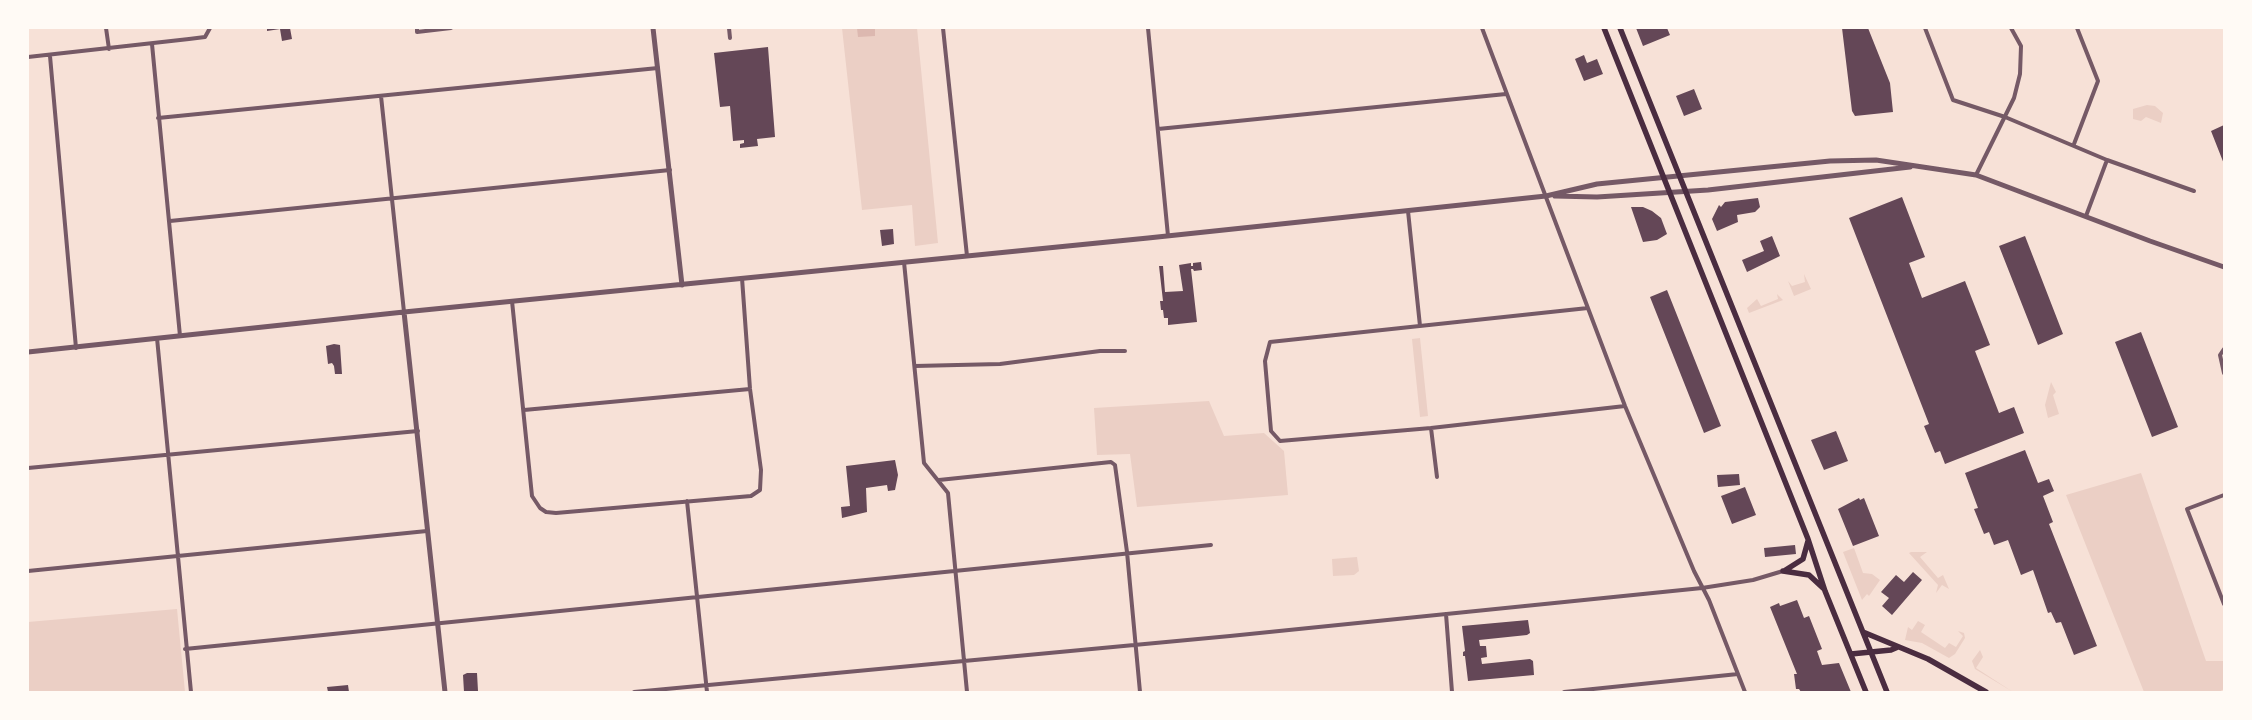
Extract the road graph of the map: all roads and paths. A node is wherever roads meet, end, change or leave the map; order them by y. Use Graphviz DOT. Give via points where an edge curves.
graph roads {
  1 [pos="106,28"];
  2 [pos="417,28"];
  3 [pos="451,28"];
  4 [pos="654,28"];
  5 [pos="729,28"];
  6 [pos="943,28"];
  7 [pos="1148,28"];
  8 [pos="1482,28"];
  9 [pos="1604,28"];
  10 [pos="1620,28"];
  11 [pos="1925,28"];
  12 [pos="2011,28"];
  13 [pos="2077,28"];
  14 [pos="210,29"];
  15 [pos="730,38"];
  16 [pos="152,44"];
  17 [pos="109,49"];
  18 [pos="50,56"];
  19 [pos="28,57"];
  20 [pos="658,68"];
  21 [pos="1506,94"];
  22 [pos="381,96"];
  23 [pos="2005,117"];
  24 [pos="158,118"];
  25 [pos="1158,130"];
  26 [pos="2074,144"];
  27 [pos="2107,160"];
  28 [pos="1918,165"];
  29 [pos="670,170"];
  30 [pos="1976,175"];
  31 [pos="1680,177"];
  32 [pos="1664,178"];
  33 [pos="1685,191"];
  34 [pos="2194,191"];
  35 [pos="1670,192"];
  36 [pos="1546,196"];
  37 [pos="392,199"];
  38 [pos="1408,211"];
  39 [pos="2086,216"];
  40 [pos="170,221"];
  41 [pos="1168,236"];
  42 [pos="967,256"];
  43 [pos="904,262"];
  44 [pos="2224,267"];
  45 [pos="742,278"];
  46 [pos="682,285"];
  47 [pos="512,301"];
  48 [pos="1588,308"];
  49 [pos="404,312"];
  50 [pos="1420,326"];
  51 [pos="180,336"];
  52 [pos="157,338"];
  53 [pos="76,348"];
  54 [pos="2224,349"];
  55 [pos="1124,351"];
  56 [pos="28,352"];
  57 [pos="915,366"];
  58 [pos="2224,373"];
  59 [pos="750,389"];
  60 [pos="1625,406"];
  61 [pos="524,410"];
  62 [pos="1431,428"];
  63 [pos="418,431"];
  64 [pos="167,454"];
  65 [pos="28,468"];
  66 [pos="1437,477"];
  67 [pos="939,480"];
  68 [pos="2224,495"];
  69 [pos="687,501"];
  70 [pos="427,531"];
  71 [pos="1808,539"];
  72 [pos="1210,545"];
  73 [pos="1127,552"];
  74 [pos="178,555"];
  75 [pos="955,570"];
  76 [pos="28,571"];
  77 [pos="1783,571"];
  78 [pos="1702,588"];
  79 [pos="1825,590"];
  80 [pos="697,596"];
  81 [pos="2224,604"];
  82 [pos="1446,614"];
  83 [pos="438,623"];
  84 [pos="1863,632"];
  85 [pos="1135,644"];
  86 [pos="1898,647"];
  87 [pos="185,649"];
  88 [pos="1870,651"];
  89 [pos="1851,654"];
  90 [pos="964,660"];
  91 [pos="1738,674"];
  92 [pos="706,685"];
  93 [pos="191,692"];
  94 [pos="446,692"];
  95 [pos="634,692"];
  96 [pos="707,692"];
  97 [pos="967,692"];
  98 [pos="1140,692"];
  99 [pos="1452,692"];
  100 [pos="1564,692"];
  101 [pos="1745,692"];
  102 [pos="1866,692"];
  103 [pos="1887,692"];
  104 [pos="1986,692"];
  1 -- 17 [label="street"];
  2 -- 3 [label="street" via="418,32"];
  4 -- 20 [label="street"];
  5 -- 15 [label="street"];
  6 -- 42 [label="street"];
  7 -- 25 [label="street"];
  8 -- 21 [label="street"];
  9 -- 32 [label="main road"];
  10 -- 31 [label="main road"];
  11 -- 23 [label="street" via="1953,100"];
  12 -- 23 [label="street" via="2021,46 2020,74"];
  13 -- 26 [label="street" via="2098,82"];
  14 -- 16 [label="street" via="205,37"];
  16 -- 17 [label="street"];
  16 -- 24 [label="street"];
  17 -- 18 [label="street"];
  18 -- 19 [label="street"];
  18 -- 53 [label="street"];
  20 -- 22 [label="street"];
  20 -- 29 [label="street"];
  21 -- 25 [label="street"];
  21 -- 36 [label="street"];
  22 -- 24 [label="street"];
  22 -- 37 [label="street"];
  23 -- 26 [label="street"];
  23 -- 30 [label="street"];
  24 -- 40 [label="street"];
  25 -- 41 [label="street"];
  26 -- 27 [label="street"];
  27 -- 34 [label="street"];
  27 -- 39 [label="street"];
  28 -- 30 [label="street"];
  28 -- 31 [label="street" via="1876,160 1830,162"];
  28 -- 33 [label="street" via="1763,185"];
  29 -- 37 [label="street"];
  29 -- 46 [label="street"];
  30 -- 39 [label="street"];
  31 -- 32 [label="street"];
  31 -- 33 [label="main road"];
  32 -- 35 [label="main road"];
  32 -- 36 [label="street" via="1597,184"];
  33 -- 35 [label="street"];
  33 -- 84 [label="main road"];
  35 -- 36 [label="street" via="1597,197"];
  35 -- 71 [label="main road"];
  36 -- 38 [label="street"];
  36 -- 48 [label="street"];
  37 -- 40 [label="street"];
  37 -- 49 [label="street"];
  38 -- 41 [label="street"];
  38 -- 50 [label="street"];
  39 -- 44 [label="street"];
  40 -- 51 [label="street"];
  41 -- 42 [label="street"];
  42 -- 43 [label="street"];
  43 -- 45 [label="street"];
  43 -- 57 [label="street"];
  45 -- 46 [label="street"];
  45 -- 59 [label="street"];
  46 -- 47 [label="street"];
  47 -- 49 [label="street"];
  47 -- 61 [label="street"];
  48 -- 50 [label="street"];
  48 -- 60 [label="street"];
  49 -- 51 [label="street"];
  49 -- 63 [label="street"];
  50 -- 62 [label="street" via="1270,342 1264,361 1271,431 1280,441"];
  51 -- 52 [label="street"];
  52 -- 53 [label="street"];
  52 -- 64 [label="street"];
  53 -- 56 [label="street"];
  54 -- 58 [label="street" via="2220,355"];
  55 -- 57 [label="street" via="1100,351 1000,364"];
  57 -- 67 [label="street" via="924,463"];
  59 -- 61 [label="street"];
  59 -- 69 [label="street" via="762,470 760,490 751,496"];
  60 -- 62 [label="street"];
  60 -- 78 [label="street"];
  61 -- 69 [label="street" via="532,496 546,512 556,514"];
  62 -- 66 [label="street"];
  63 -- 64 [label="street"];
  63 -- 70 [label="street"];
  64 -- 65 [label="street"];
  64 -- 74 [label="street"];
  67 -- 73 [label="street" via="1111,462 1115,465"];
  67 -- 75 [label="street" via="948,493"];
  68 -- 81 [label="street" via="2187,509"];
  69 -- 80 [label="street"];
  70 -- 74 [label="street"];
  70 -- 83 [label="street"];
  71 -- 77 [label="main road" via="1803,559"];
  71 -- 79 [label="main road"];
  72 -- 73 [label="street"];
  73 -- 75 [label="street"];
  73 -- 85 [label="street"];
  74 -- 76 [label="street"];
  74 -- 87 [label="street"];
  75 -- 80 [label="street"];
  75 -- 90 [label="street"];
  77 -- 78 [label="street" via="1753,580"];
  77 -- 79 [label="main road" via="1812,576"];
  78 -- 82 [label="street"];
  78 -- 91 [label="street"];
  79 -- 89 [label="main road"];
  80 -- 83 [label="street"];
  80 -- 92 [label="street"];
  82 -- 85 [label="street"];
  82 -- 99 [label="street"];
  83 -- 87 [label="street"];
  83 -- 94 [label="street"];
  84 -- 86 [label="main road"];
  84 -- 88 [label="main road"];
  85 -- 90 [label="street"];
  85 -- 98 [label="street"];
  86 -- 88 [label="main road"];
  86 -- 104 [label="main road" via="1928,658"];
  87 -- 93 [label="street"];
  88 -- 89 [label="main road"];
  88 -- 103 [label="main road"];
  89 -- 102 [label="main road"];
  90 -- 92 [label="street"];
  90 -- 97 [label="street"];
  91 -- 100 [label="street"];
  91 -- 101 [label="street"];
  92 -- 95 [label="street"];
  92 -- 96 [label="street"];
}
